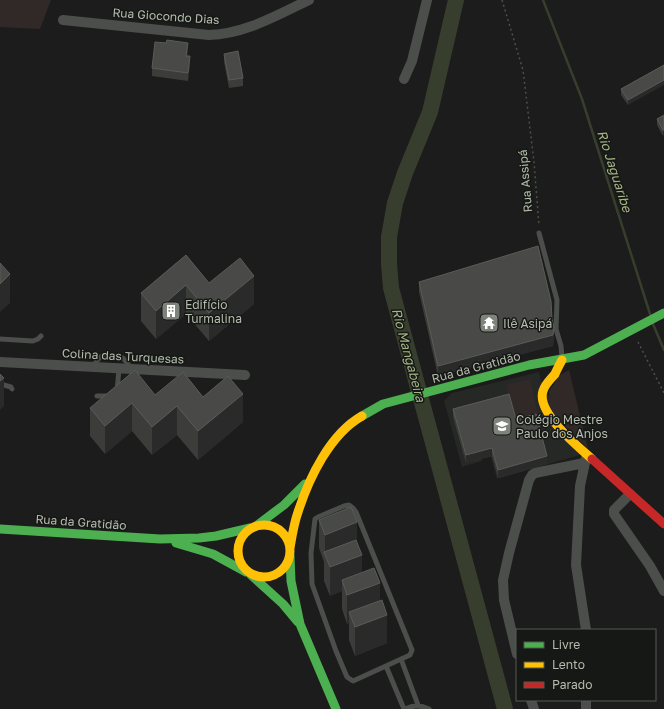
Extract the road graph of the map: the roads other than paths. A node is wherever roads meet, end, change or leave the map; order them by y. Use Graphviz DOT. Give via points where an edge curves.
graph roads {
  1 [pos="309,0"];
  2 [pos="427,0"];
  3 [pos="63,20"];
  4 [pos="404,79"];
  5 [pos="539,233"];
  6 [pos="664,314"];
  7 [pos="41,336"];
  8 [pos="0,339"];
  9 [pos="584,355"];
  10 [pos="562,360"];
  11 [pos="0,362"];
  12 [pos="92,367"];
  13 [pos="119,369"];
  14 [pos="132,370"];
  15 [pos="555,373"];
  16 [pos="245,375"];
  17 [pos="0,384"];
  18 [pos="12,390"];
  19 [pos="97,396"];
  20 [pos="585,459"];
  21 [pos="311,477"];
  22 [pos="627,498"];
  23 [pos="664,524"];
  24 [pos="253,527"];
  25 [pos="0,529"];
  26 [pos="160,538"];
  27 [pos="290,550"];
  28 [pos="248,573"];
  29 [pos="664,591"];
  30 [pos="300,624"];
  31 [pos="586,629"];
  32 [pos="516,650"];
  33 [pos="401,659"];
  34 [pos="386,666"];
  35 [pos="418,706"];
  36 [pos="336,709"];
  37 [pos="404,709"];
  38 [pos="429,709"];
  1 -- 3 [label="street, Rua Giocondo Dias" via="247,28 221,35"];
  2 -- 4 [label="street" via="412,61"];
  5 -- 10 [label="lane" via="557,300 556,329"];
  6 -- 9 [label="street, Rua da Gratidão"];
  7 -- 8 [label="lane" via="33,341"];
  9 -- 10 [label="street, Rua da Gratidão"];
  9 -- 15 [label="street"];
  10 -- 15 [label="street"];
  10 -- 21 [label="street, Rua da Gratidão" via="529,365 383,404 356,419 334,440"];
  11 -- 12 [label="street, Colina das Turquesas"];
  12 -- 13 [label="street, Colina das Turquesas"];
  12 -- 14 [label="lane" via="100,357 120,357"];
  13 -- 14 [label="street, Colina das Turquesas"];
  13 -- 19 [label="lane" via="116,396"];
  14 -- 16 [label="street, Colina das Turquesas"];
  15 -- 20 [label="street" via="542,393 544,407 552,421"];
  17 -- 18 [label="lane" via="8,385"];
  20 -- 22 [label="street"];
  20 -- 31 [label="street" via="580,486 576,565"];
  20 -- 32 [label="street" via="535,473 529,480 503,580 504,600"];
  21 -- 24 [label="street, Rua da Gratidão" via="284,505"];
  21 -- 27 [label="street, Rua da Gratidão" via="297,513"];
  22 -- 23 [label="street"];
  22 -- 29 [label="street" via="614,510 614,514"];
  24 -- 26 [label="street, Rua da Gratidão" via="216,536"];
  24 -- 27 [label="street" via="263,525 278,529 288,540"];
  24 -- 28 [label="street" via="240,538 237,553"];
  25 -- 26 [label="street, Rua da Gratidão"];
  26 -- 28 [label="street, Rua da Gratidão" via="213,554"];
  27 -- 28 [label="street" via="286,565 276,575 258,577"];
  27 -- 30 [label="street" via="291,581"];
  28 -- 30 [label="street" via="283,604"];
  30 -- 36 [label="street"];
  33 -- 34 [label="lane"];
  33 -- 34 [label="lane" via="410,655 412,650 356,512 349,505 318,516 314,523 311,554 312,584 347,677 353,680"];
  33 -- 35 [label="lane"];
  34 -- 37 [label="lane"];
  35 -- 37 [label="lane"];
  35 -- 38 [label="lane"];
}
